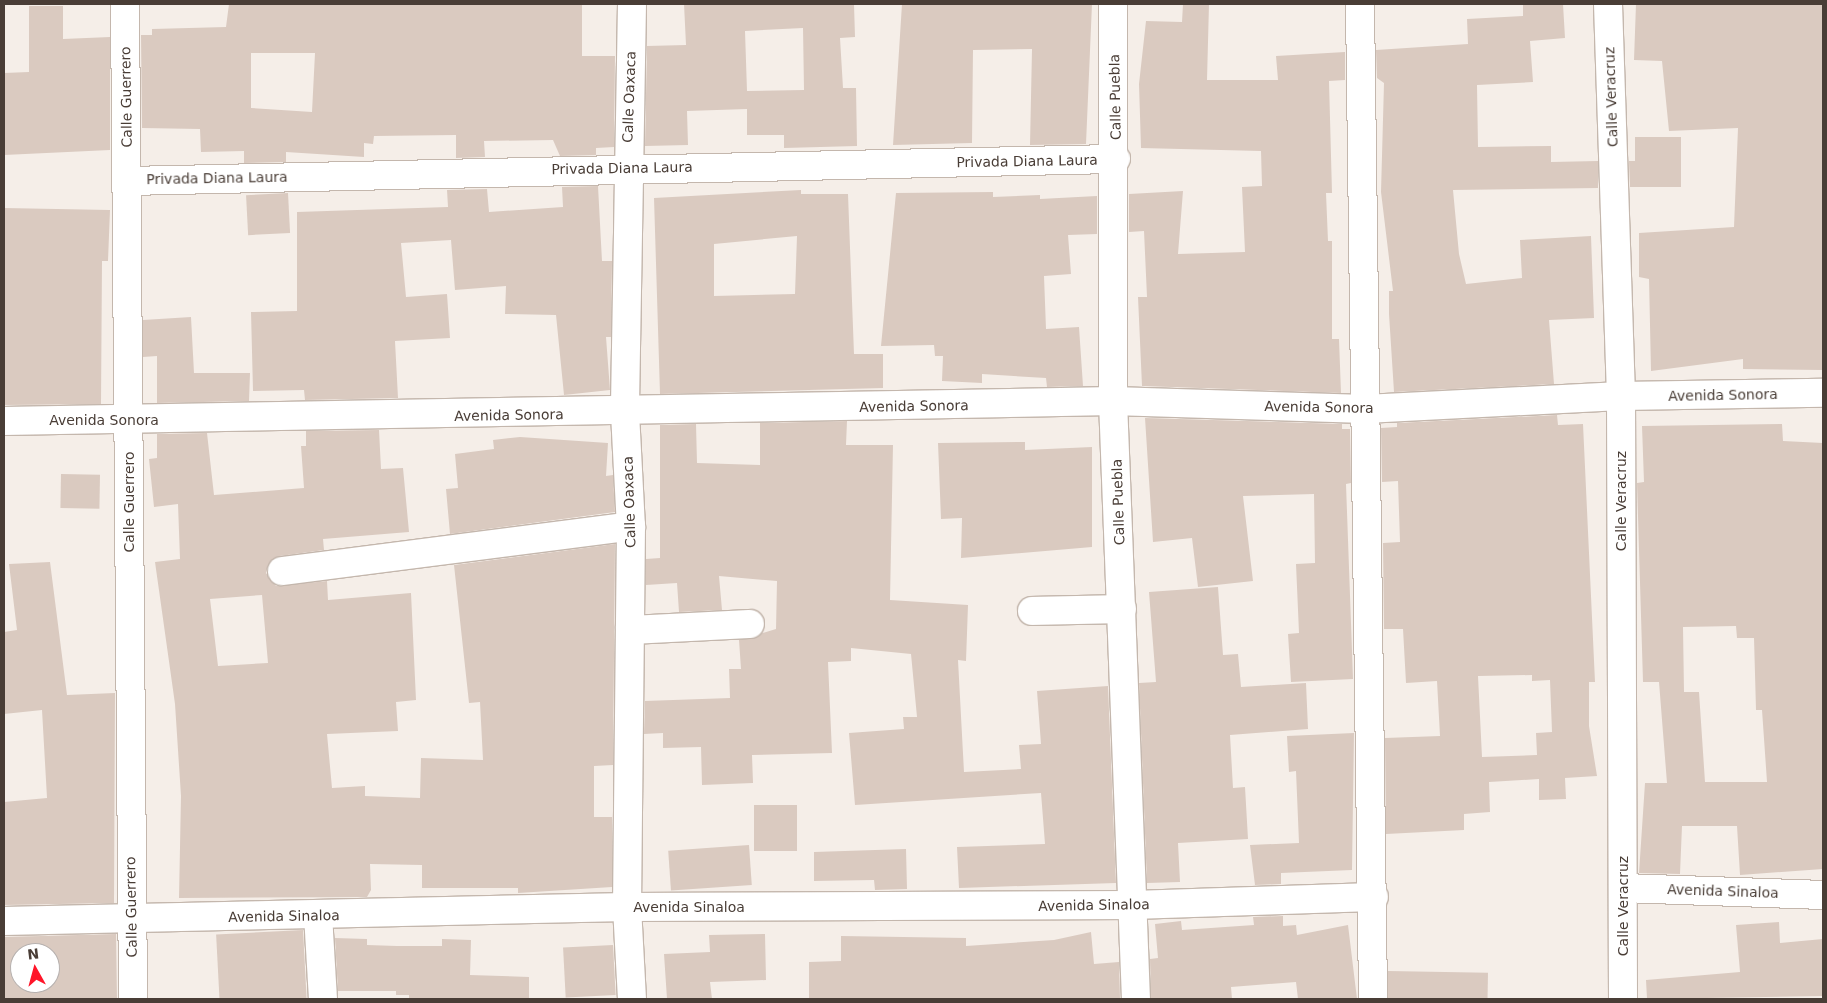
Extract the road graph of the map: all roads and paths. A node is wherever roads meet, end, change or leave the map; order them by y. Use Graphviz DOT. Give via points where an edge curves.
graph roads {
  1 [pos="125,4"];
  2 [pos="632,4"];
  3 [pos="1113,4"];
  4 [pos="1360,4"];
  5 [pos="1608,4"];
  6 [pos="1116,159"];
  7 [pos="627,168"];
  8 [pos="128,180"];
  9 [pos="1823,393"];
  10 [pos="1620,396"];
  11 [pos="1113,402"];
  12 [pos="1366,408"];
  13 [pos="625,413"];
  14 [pos="4,421"];
  15 [pos="129,421"];
  16 [pos="631,526"];
  17 [pos="282,571"];
  18 [pos="1122,609"];
  19 [pos="1032,611"];
  20 [pos="750,624"];
  21 [pos="630,630"];
  22 [pos="1623,888"];
  23 [pos="1823,895"];
  24 [pos="1374,897"];
  25 [pos="1132,905"];
  26 [pos="627,907"];
  27 [pos="318,915"];
  28 [pos="130,919"];
  29 [pos="4,920"];
  30 [pos="133,999"];
  31 [pos="323,999"];
  32 [pos="632,999"];
  33 [pos="1136,999"];
  34 [pos="1373,999"];
  35 [pos="1623,999"];
  1 -- 8 [label="street, Calle Guerrero"];
  2 -- 7 [label="street, Calle Oaxaca"];
  3 -- 6 [label="street, Calle Puebla"];
  4 -- 12 [label="street"];
  5 -- 10 [label="street, Calle Veracruz"];
  6 -- 7 [label="street, Privada Diana Laura"];
  6 -- 11 [label="street, Calle Puebla"];
  7 -- 8 [label="street, Privada Diana Laura"];
  7 -- 13 [label="street, Calle Oaxaca"];
  8 -- 15 [label="street, Calle Guerrero"];
  9 -- 10 [label="street, Avenida Sonora"];
  10 -- 12 [label="street, Avenida Sonora"];
  10 -- 22 [label="street, Calle Veracruz"];
  11 -- 12 [label="street, Avenida Sonora"];
  11 -- 13 [label="street, Avenida Sonora"];
  11 -- 18 [label="street, Calle Puebla"];
  12 -- 24 [label="street"];
  13 -- 15 [label="street, Avenida Sonora"];
  13 -- 16 [label="street, Calle Oaxaca"];
  14 -- 15 [label="street, Avenida Sonora"];
  15 -- 28 [label="street, Calle Guerrero"];
  16 -- 17 [label="street"];
  16 -- 21 [label="street, Calle Oaxaca"];
  18 -- 19 [label="street"];
  18 -- 25 [label="street, Calle Puebla"];
  20 -- 21 [label="street"];
  21 -- 26 [label="street, Calle Oaxaca"];
  22 -- 23 [label="street, Avenida Sinaloa"];
  22 -- 35 [label="street, Calle Veracruz"];
  24 -- 25 [label="street, Avenida Sinaloa"];
  24 -- 34 [label="street"];
  25 -- 26 [label="street, Avenida Sinaloa"];
  25 -- 33 [label="street, Calle Puebla"];
  26 -- 27 [label="street, Avenida Sinaloa"];
  26 -- 32 [label="street, Calle Oaxaca"];
  27 -- 28 [label="street, Avenida Sinaloa"];
  27 -- 31 [label="street"];
  28 -- 29 [label="street, Avenida Sinaloa"];
  28 -- 30 [label="street, Calle Guerrero"];
}
